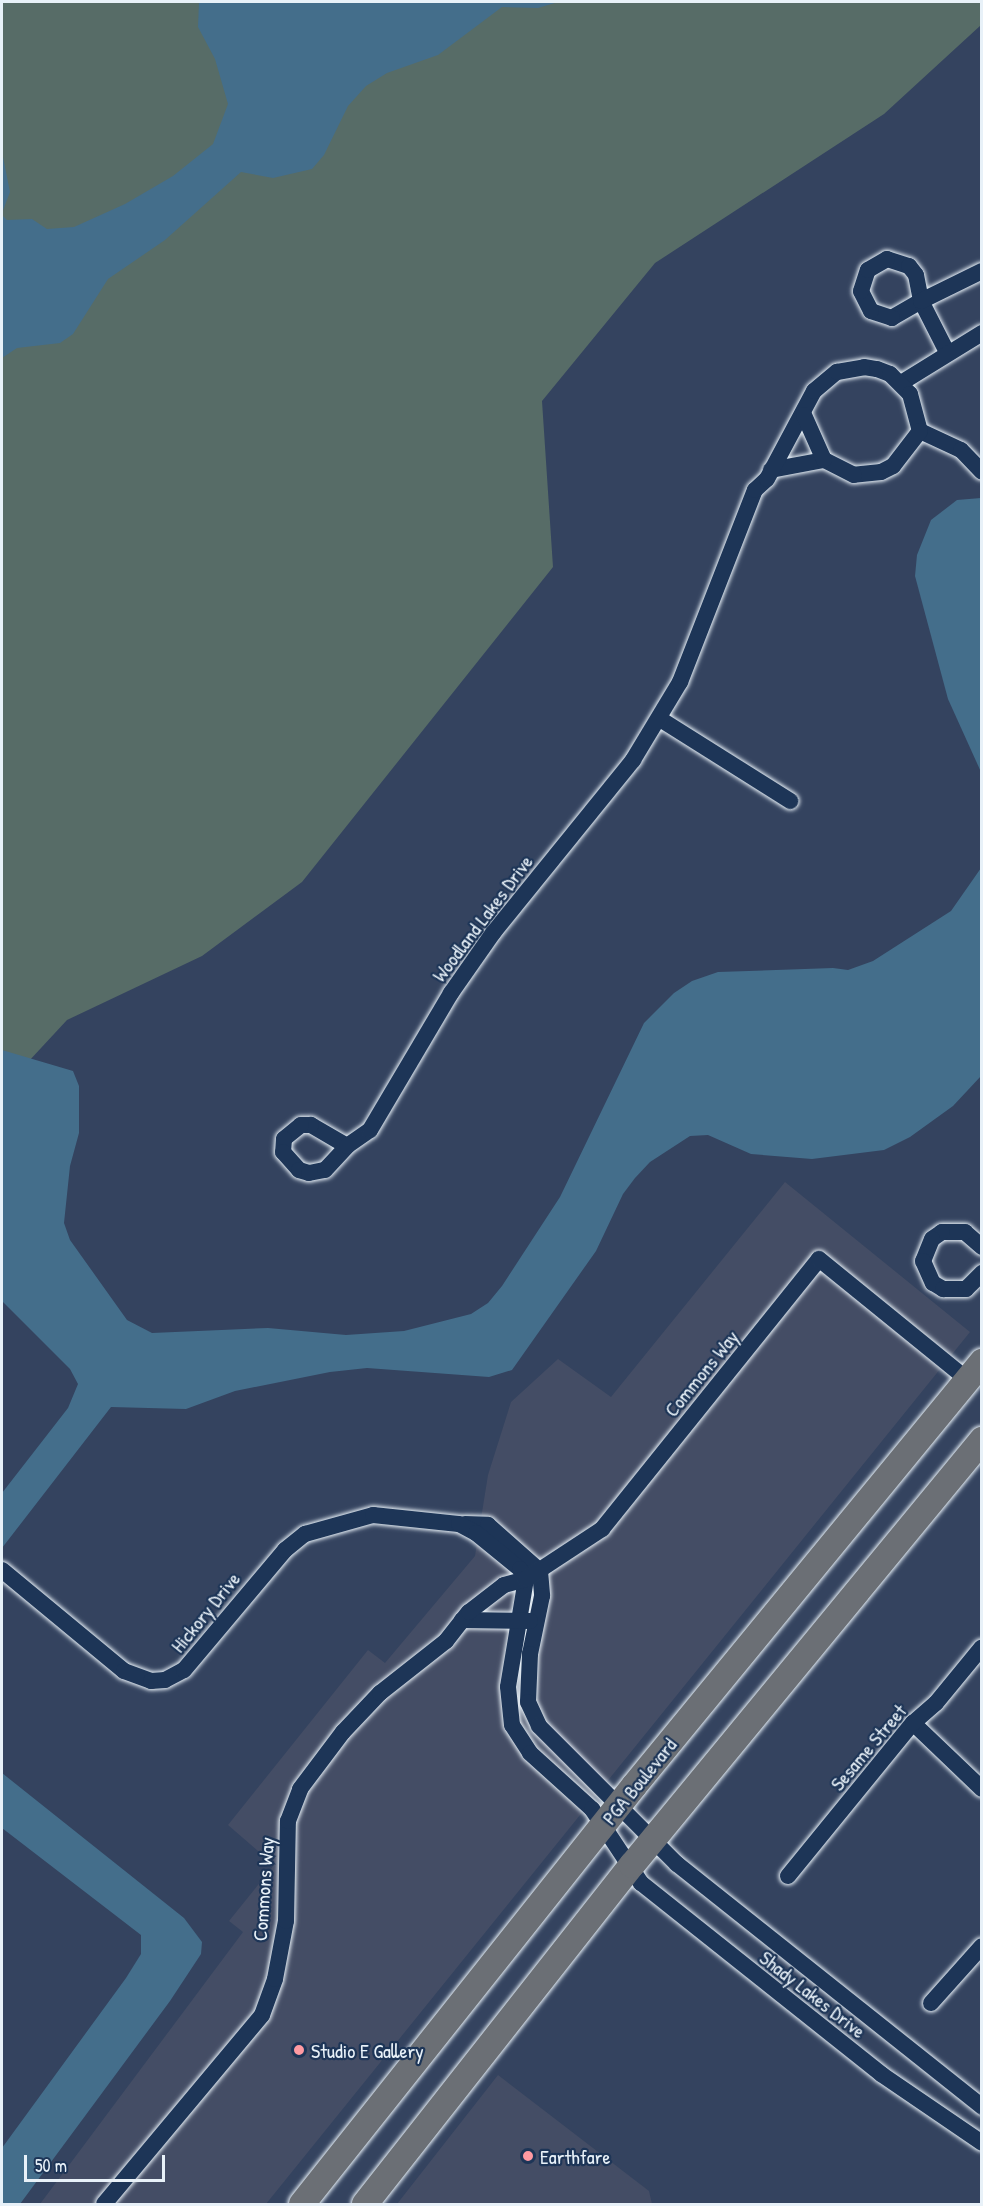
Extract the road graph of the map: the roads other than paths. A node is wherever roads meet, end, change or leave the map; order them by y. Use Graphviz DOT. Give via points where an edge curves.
graph roads {
  1 [pos="981,271"];
  2 [pos="981,333"];
  3 [pos="947,352"];
  4 [pos="901,383"];
  5 [pos="804,415"];
  6 [pos="920,431"];
  7 [pos="824,460"];
  8 [pos="771,470"];
  9 [pos="981,472"];
  10 [pos="660,718"];
  11 [pos="790,801"];
  12 [pos="347,1146"];
  13 [pos="981,1247"];
  14 [pos="981,1273"];
  15 [pos="974,1371"];
  16 [pos="981,1440"];
  17 [pos="2,1570"];
  18 [pos="533,1575"];
  19 [pos="462,1620"];
  20 [pos="529,1621"];
  21 [pos="981,1647"];
  22 [pos="913,1723"];
  23 [pos="981,1789"];
  24 [pos="611,1814"];
  25 [pos="654,1838"];
  26 [pos="632,1864"];
  27 [pos="789,1876"];
  28 [pos="981,1946"];
  29 [pos="931,2003"];
  30 [pos="981,2107"];
  31 [pos="981,2143"];
  32 [pos="104,2205"];
  33 [pos="302,2205"];
  34 [pos="365,2205"];
  1 -- 3 [label="street" via="921,301"];
  2 -- 3 [label="street"];
  3 -- 4 [label="street"];
  4 -- 5 [label="street, Woodland Lakes Drive" via="890,374 864,367 837,372 814,391"];
  4 -- 6 [label="street" via="916,406"];
  5 -- 7 [label="street"];
  5 -- 8 [label="street, Woodland Lakes Drive"];
  6 -- 7 [label="street" via="903,457 881,472 854,475"];
  6 -- 9 [label="street" via="961,450"];
  7 -- 8 [label="street"];
  8 -- 10 [label="street, Woodland Lakes Drive" via="755,490 701,632"];
  10 -- 11 [label="street"];
  10 -- 12 [label="street, Woodland Lakes Drive" via="633,760 463,976 379,1118"];
  13 -- 14 [label="street" via="965,1232 942,1233 932,1239 923,1261 933,1283 943,1289 966,1289"];
  15 -- 18 [label="street, Commons Way" via="819,1260 602,1529"];
  15 -- 24 [label="main road, PGA Boulevard"];
  16 -- 25 [label="main road"];
  17 -- 18 [label="street, Hickory Drive" via="124,1671 137,1678 165,1680 184,1670 285,1550 305,1534 373,1515 459,1524 489,1541"];
  18 -- 19 [label="street, Commons Way" via="504,1585"];
  18 -- 20 [label="street"];
  19 -- 20 [label="street"];
  19 -- 32 [label="street, Commons Way" via="446,1641 380,1693 343,1732 300,1789 288,1821 286,1921 275,1979 262,2015"];
  20 -- 24 [label="street" via="528,1702 539,1726"];
  20 -- 24 [label="street" via="508,1687 512,1725 535,1758"];
  21 -- 22 [label="street, Sesame Street" via="936,1703"];
  22 -- 23 [label="street"];
  22 -- 27 [label="street, Sesame Street"];
  24 -- 25 [label="street"];
  24 -- 26 [label="street"];
  24 -- 33 [label="main road, PGA Boulevard"];
  25 -- 26 [label="main road"];
  25 -- 30 [label="street, Shady Lakes Drive" via="677,1864"];
  26 -- 31 [label="street, Shady Lakes Drive" via="641,1883 819,2026"];
  26 -- 34 [label="main road"];
  28 -- 29 [label="street"];
}
